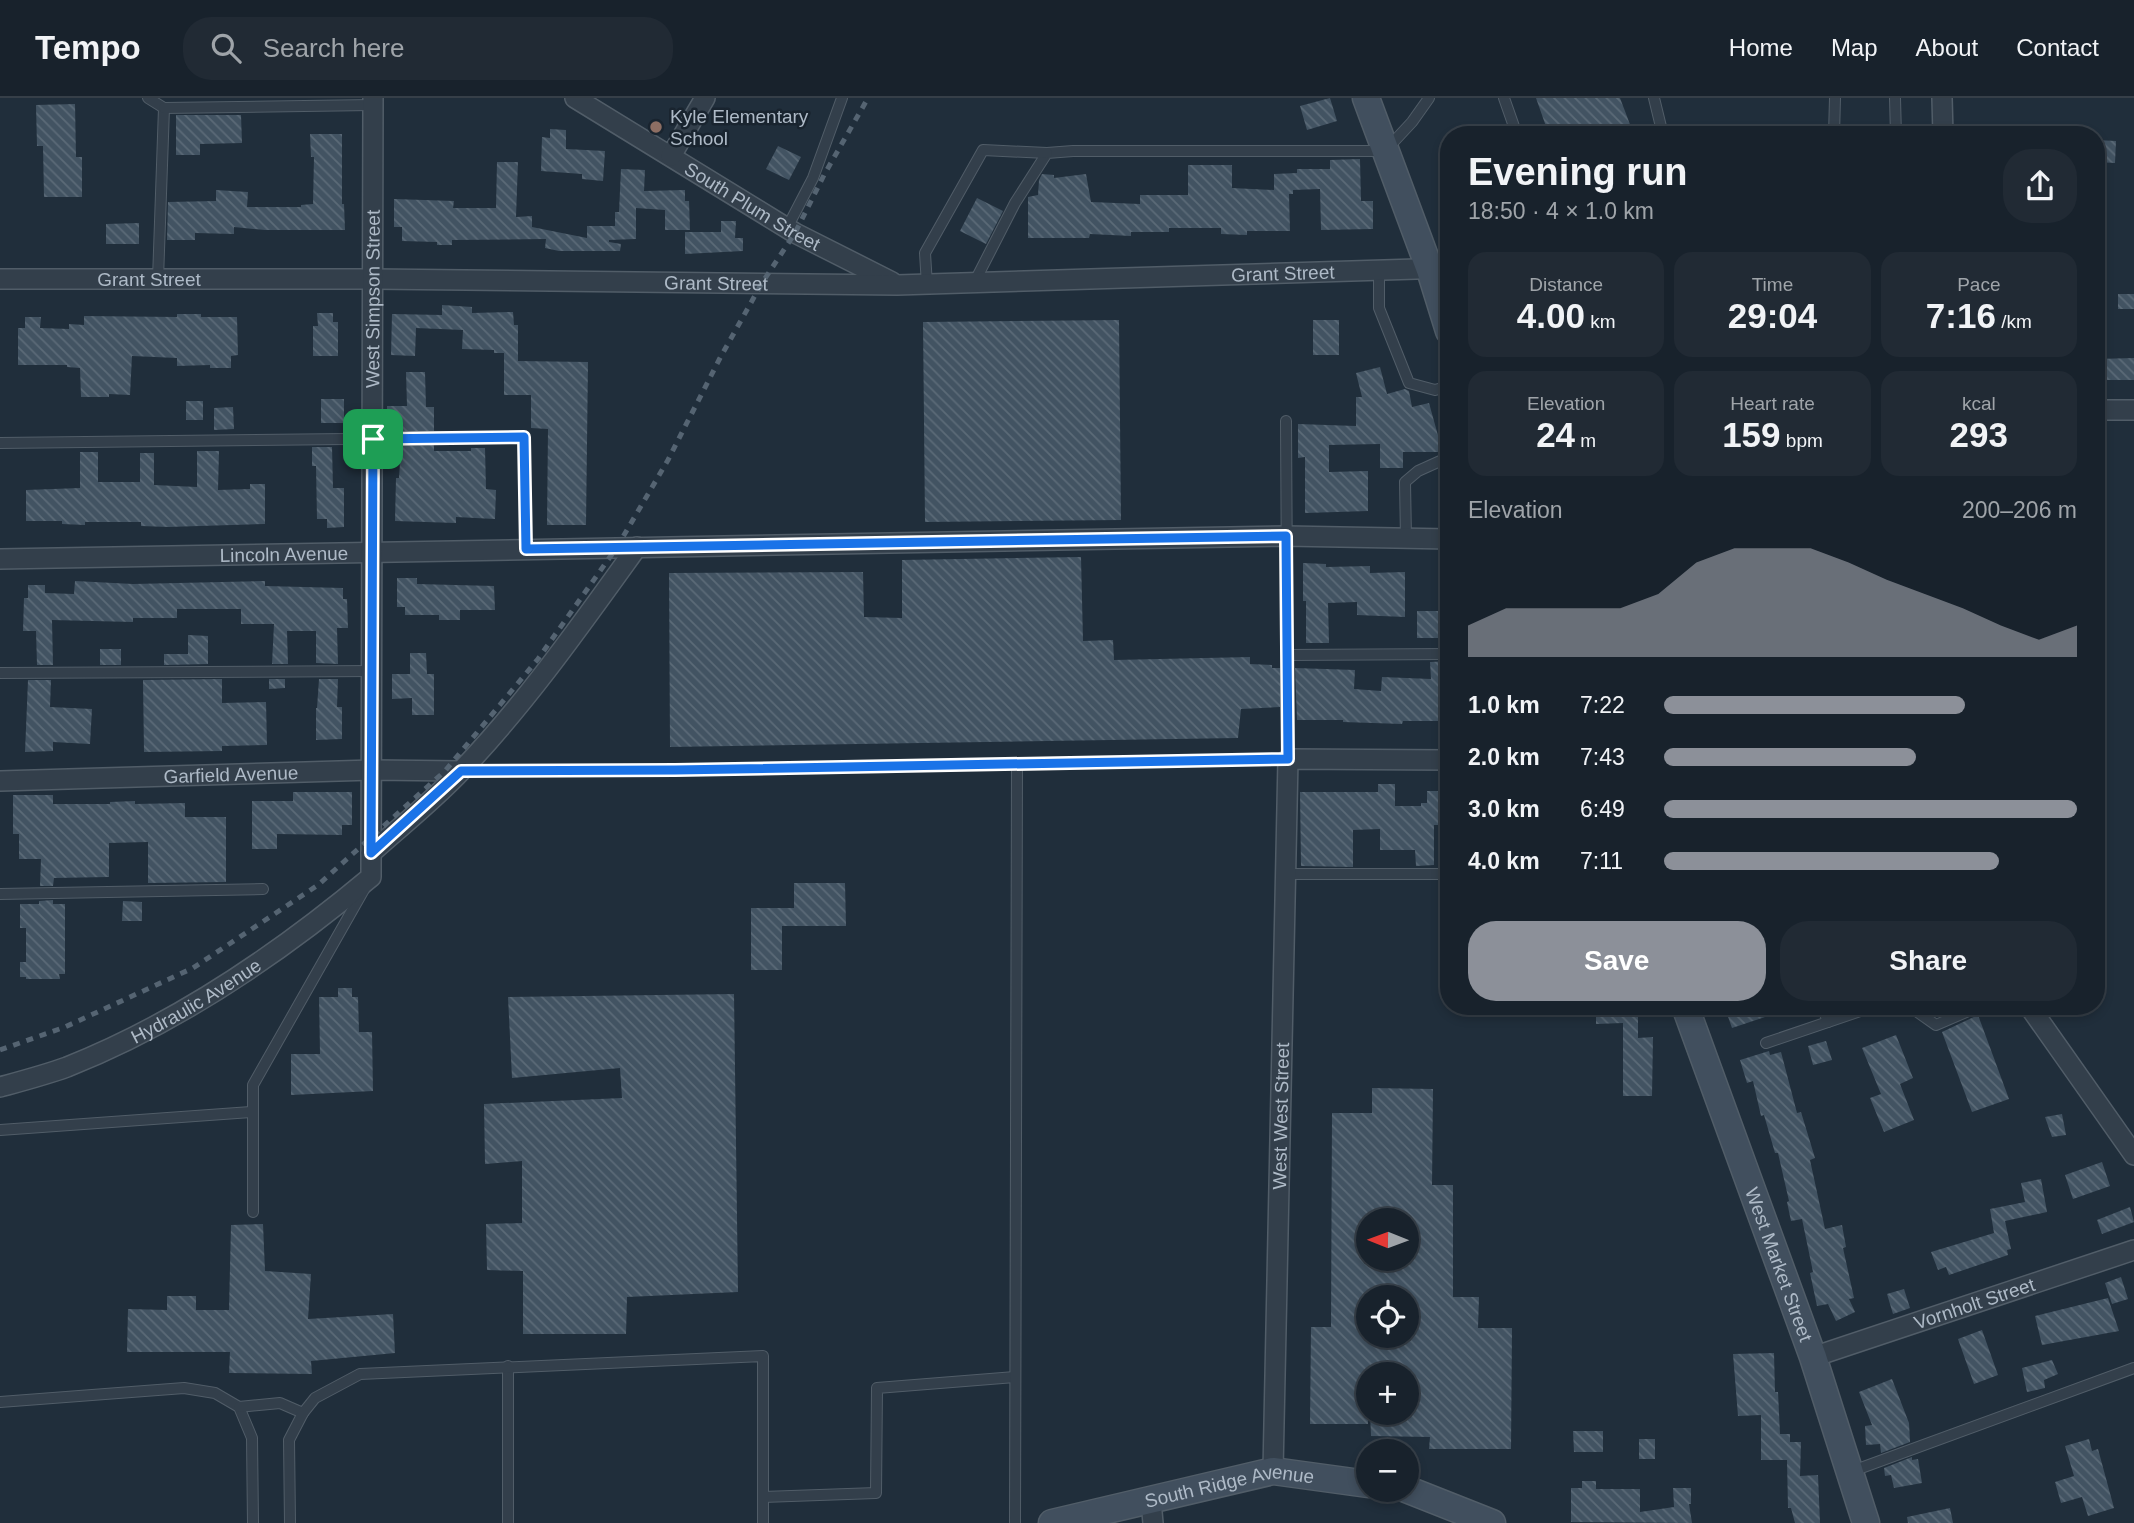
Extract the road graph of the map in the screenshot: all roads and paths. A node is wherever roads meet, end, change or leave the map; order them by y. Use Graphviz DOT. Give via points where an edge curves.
graph roads {
  1 [pos="148,98"];
  2 [pos="575,98"];
  3 [pos="705,98"];
  4 [pos="842,98"];
  5 [pos="1366,98"];
  6 [pos="1429,98"];
  7 [pos="1503,98"];
  8 [pos="1654,98"];
  9 [pos="1835,98"];
  10 [pos="1895,98"];
  11 [pos="1942,98"];
  12 [pos="373,102"];
  13 [pos="164,108"];
  14 [pos="1514,126"];
  15 [pos="1661,126"];
  16 [pos="1834,126"];
  17 [pos="1896,126"];
  18 [pos="1943,126"];
  19 [pos="1385,151"];
  20 [pos="1047,153"];
  21 [pos="671,156"];
  22 [pos="786,228"];
  23 [pos="1439,270"];
  24 [pos="1379,272"];
  25 [pos="0,279"];
  26 [pos="158,279"];
  27 [pos="374,279"];
  28 [pos="973,283"];
  29 [pos="897,285"];
  30 [pos="927,285"];
  31 [pos="1440,389"];
  32 [pos="2105,410"];
  33 [pos="2134,410"];
  34 [pos="1286,421"];
  35 [pos="373,439"];
  36 [pos="0,443"];
  37 [pos="1440,461"];
  38 [pos="1286,536"];
  39 [pos="1406,538"];
  40 [pos="1440,539"];
  41 [pos="637,547"];
  42 [pos="526,549"];
  43 [pos="372,553"];
  44 [pos="0,559"];
  45 [pos="1440,654"];
  46 [pos="1287,655"];
  47 [pos="373,671"];
  48 [pos="0,673"];
  49 [pos="1288,759"];
  50 [pos="1440,760"];
  51 [pos="1017,764"];
  52 [pos="373,770"];
  53 [pos="461,771"];
  54 [pos="0,780"];
  55 [pos="371,853"];
  56 [pos="1286,874"];
  57 [pos="1440,874"];
  58 [pos="371,877"];
  59 [pos="263,889"];
  60 [pos="0,894"];
  61 [pos="1688,1015"];
  62 [pos="1825,1015"];
  63 [pos="1849,1015"];
  64 [pos="1922,1015"];
  65 [pos="1959,1015"];
  66 [pos="2035,1015"];
  67 [pos="1828,1022"];
  68 [pos="1766,1044"];
  69 [pos="0,1087"];
  70 [pos="251,1112"];
  71 [pos="0,1130"];
  72 [pos="2134,1155"];
  73 [pos="253,1212"];
  74 [pos="2134,1250"];
  75 [pos="1813,1357"];
  76 [pos="508,1366"];
  77 [pos="2134,1368"];
  78 [pos="1014,1377"];
  79 [pos="0,1402"];
  80 [pos="239,1407"];
  81 [pos="303,1413"];
  82 [pos="1273,1471"];
  83 [pos="1850,1472"];
  84 [pos="1356,1482"];
  85 [pos="1419,1494"];
  86 [pos="763,1497"];
  87 [pos="1152,1512"];
  88 [pos="253,1523"];
  89 [pos="290,1523"];
  90 [pos="508,1523"];
  91 [pos="763,1523"];
  92 [pos="1015,1523"];
  93 [pos="1052,1523"];
  94 [pos="1492,1523"];
  95 [pos="1866,1523"];
  1 -- 13 [label="lane"];
  2 -- 21 [label="street, South Plum Street"];
  3 -- 21 [label="street"];
  4 -- 22 [label="lane" via="813,178"];
  5 -- 19 [label="main road"];
  6 -- 19 [label="lane"];
  7 -- 14 [label="lane"];
  8 -- 15 [label="lane"];
  9 -- 16 [label="lane"];
  10 -- 17 [label="lane"];
  11 -- 18 [label="street"];
  12 -- 13 [label="lane"];
  12 -- 27 [label="street, West Simpson Street"];
  13 -- 26 [label="lane"];
  19 -- 20 [label="lane"];
  19 -- 23 [label="main road"];
  20 -- 28 [label="lane"];
  20 -- 30 [label="lane" via="983,150 925,253"];
  21 -- 22 [label="street, South Plum Street"];
  22 -- 29 [label="street, South Plum Street"];
  23 -- 24 [label="street, Grant Street"];
  24 -- 28 [label="street, Grant Street"];
  24 -- 31 [label="lane" via="1379,308 1409,383"];
  25 -- 26 [label="street, Grant Street"];
  26 -- 27 [label="street, Grant Street"];
  27 -- 29 [label="street, Grant Street"];
  27 -- 35 [label="street, West Simpson Street"];
  28 -- 30 [label="street, Grant Street"];
  29 -- 30 [label="street, Grant Street"];
  32 -- 33 [label="street"];
  34 -- 38 [label="lane"];
  35 -- 36 [label="lane"];
  35 -- 42 [label="lane" via="524,437"];
  35 -- 43 [label="street, West Simpson Street"];
  37 -- 39 [label="lane" via="1405,482"];
  38 -- 39 [label="street, Lincoln Avenue"];
  38 -- 41 [label="street, Lincoln Avenue"];
  38 -- 46 [label="lane"];
  39 -- 40 [label="street, Lincoln Avenue"];
  41 -- 42 [label="street, Lincoln Avenue"];
  41 -- 53 [label="street" via="578,629"];
  42 -- 43 [label="street, Lincoln Avenue"];
  43 -- 44 [label="street, Lincoln Avenue"];
  43 -- 47 [label="street, West Simpson Street"];
  45 -- 46 [label="lane"];
  46 -- 49 [label="lane"];
  47 -- 48 [label="lane"];
  47 -- 52 [label="street, West Simpson Street"];
  49 -- 50 [label="street"];
  49 -- 51 [label="lane"];
  49 -- 56 [label="street, West West Street"];
  51 -- 53 [label="lane"];
  51 -- 78 [label="lane"];
  52 -- 53 [label="street, Garfield Avenue"];
  52 -- 54 [label="street, Garfield Avenue"];
  52 -- 55 [label="street, West Simpson Street"];
  53 -- 55 [label="street"];
  55 -- 58 [label="street, West Simpson Street"];
  56 -- 57 [label="lane"];
  56 -- 82 [label="street, West West Street"];
  58 -- 69 [label="street, Hydraulic Avenue" via="240,977 66,1068"];
  58 -- 70 [label="lane" via="253,1085"];
  59 -- 60 [label="lane"];
  61 -- 75 [label="main road, West Market Street"];
  62 -- 67 [label="lane"];
  63 -- 67 [label="lane"];
  64 -- 65 [label="lane" via="1936,1025"];
  66 -- 72 [label="street"];
  67 -- 68 [label="lane"];
  70 -- 71 [label="lane"];
  70 -- 73 [label="lane"];
  74 -- 75 [label="street, Vornholt Street"];
  75 -- 83 [label="main road, West Market Street"];
  76 -- 81 [label="lane" via="360,1374 315,1398"];
  76 -- 86 [label="lane" via="763,1356"];
  76 -- 90 [label="lane"];
  77 -- 83 [label="lane"];
  78 -- 86 [label="lane" via="877,1388 876,1493"];
  78 -- 92 [label="lane"];
  79 -- 80 [label="lane" via="184,1388 215,1393"];
  80 -- 81 [label="lane" via="280,1403"];
  80 -- 88 [label="lane" via="252,1438"];
  81 -- 89 [label="lane" via="289,1440"];
  82 -- 84 [label="main road, South Ridge Avenue"];
  82 -- 87 [label="main road, South Ridge Avenue"];
  83 -- 95 [label="main road, West Market Street"];
  85 -- 94 [label="main road"];
  86 -- 91 [label="lane"];
  87 -- 93 [label="main road, South Ridge Avenue"];
}
